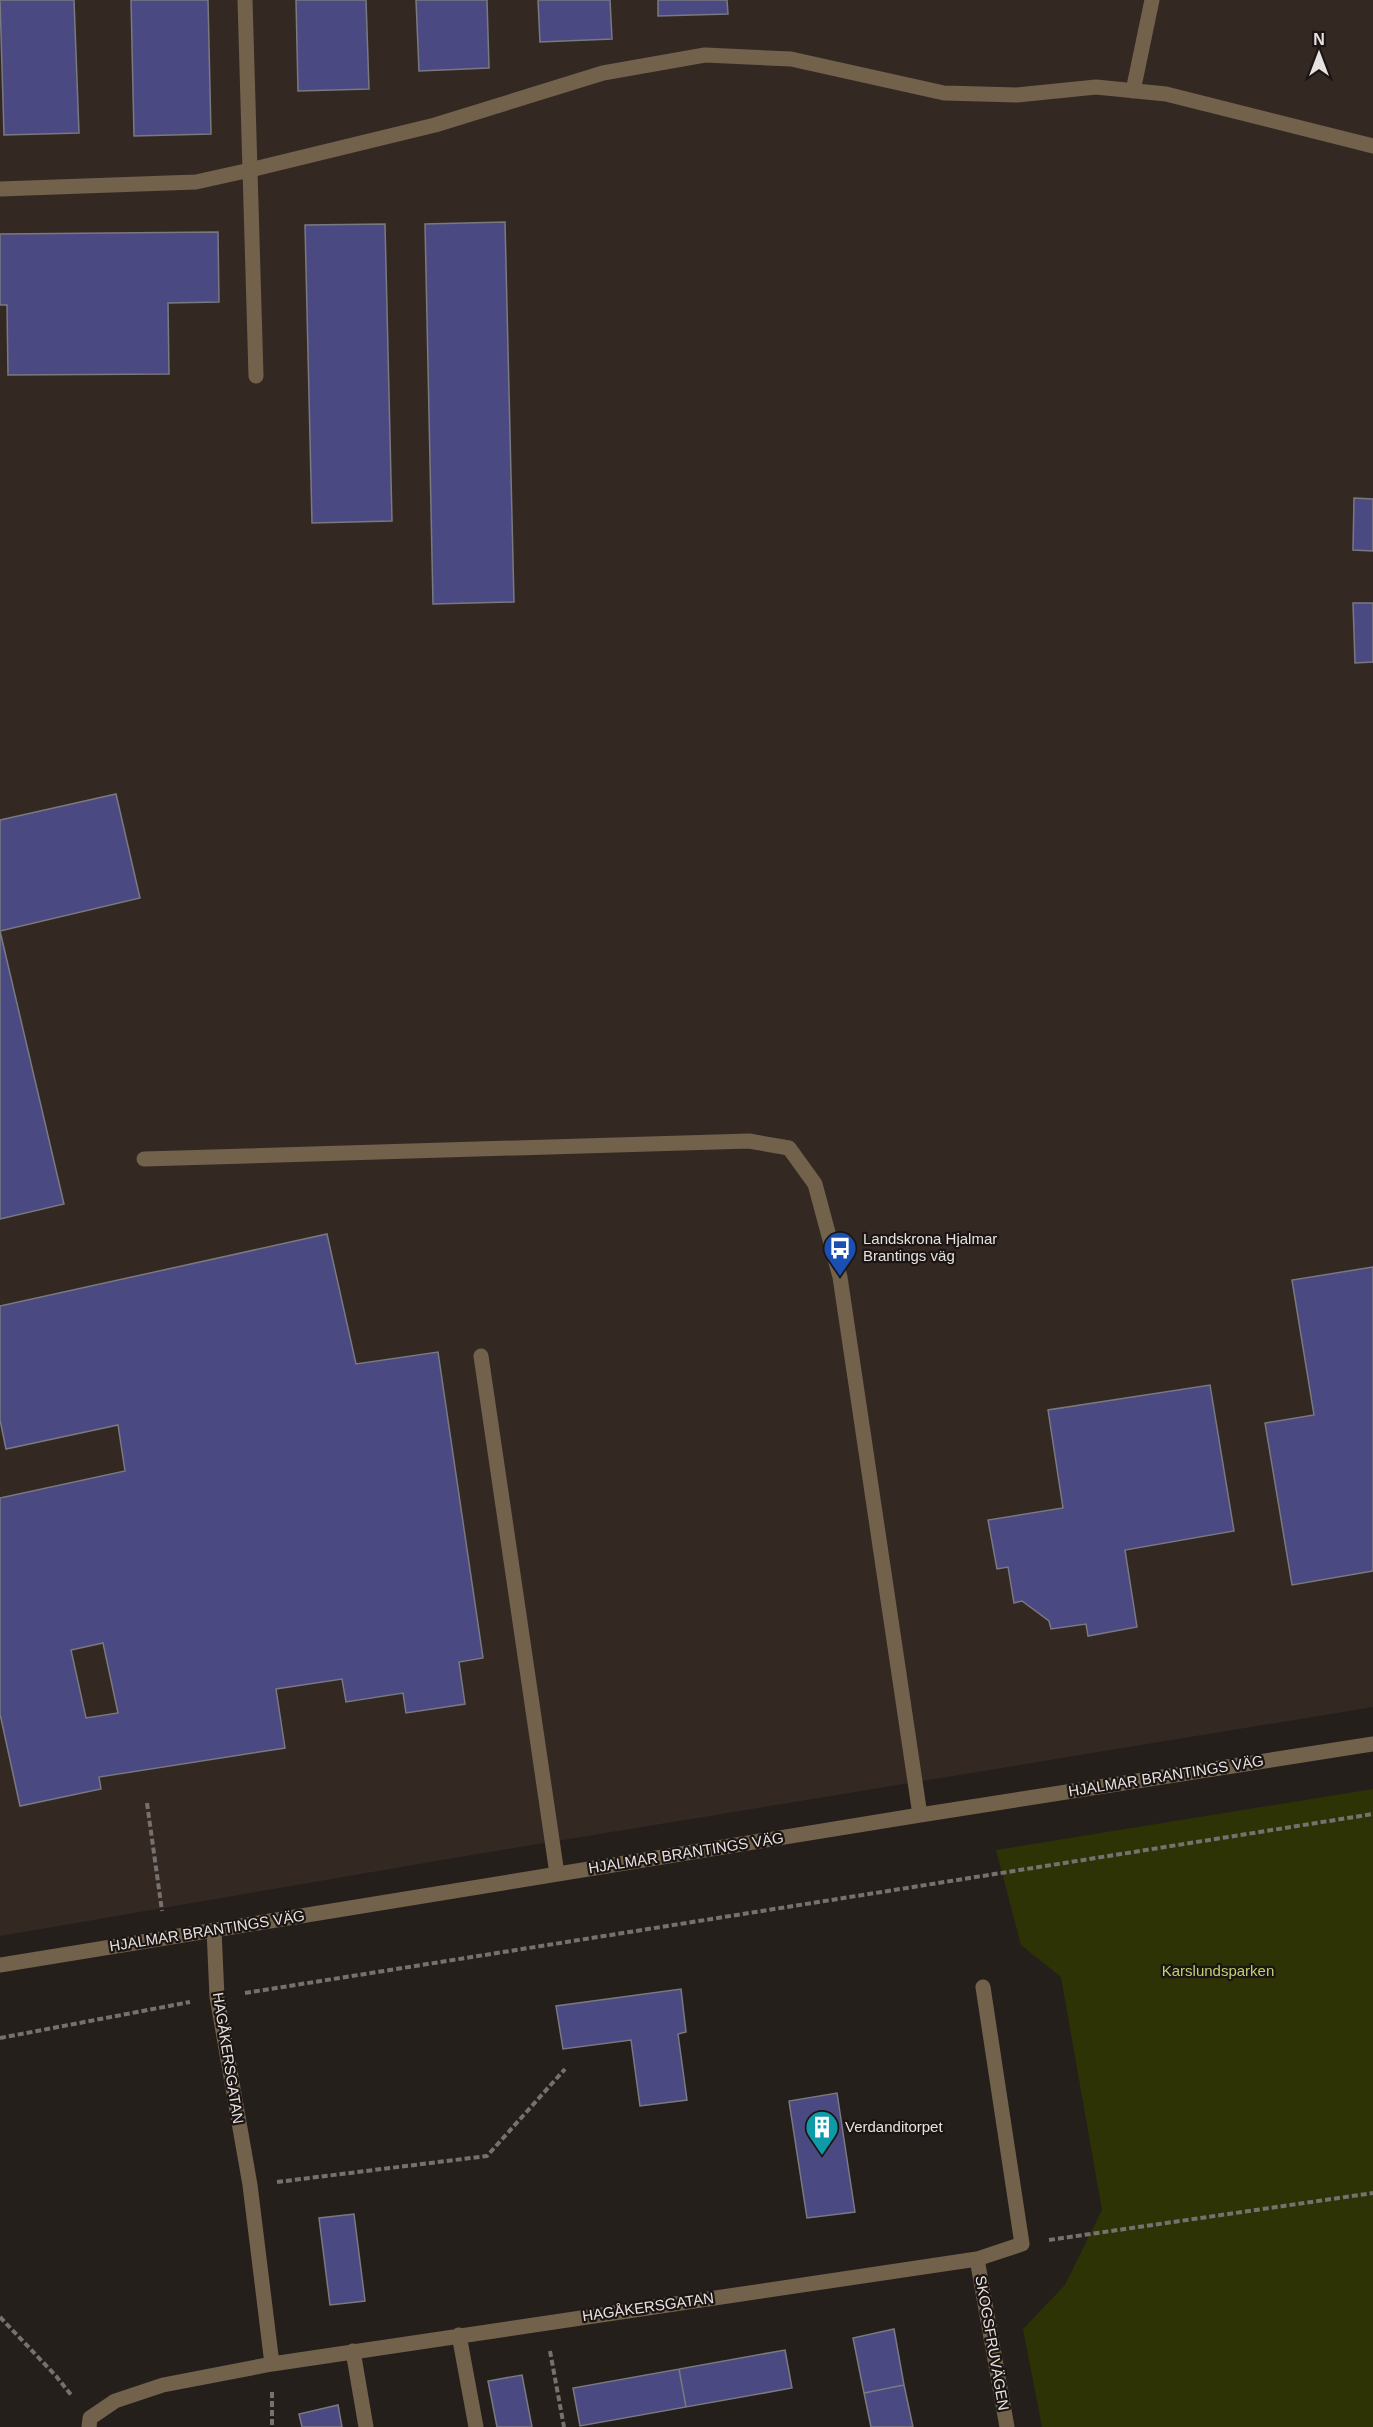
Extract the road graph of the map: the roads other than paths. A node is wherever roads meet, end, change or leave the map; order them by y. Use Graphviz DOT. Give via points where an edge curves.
graph roads {
  1 [pos="245,0"];
  2 [pos="1152,0"];
  3 [pos="1133,91"];
  4 [pos="1373,146"];
  5 [pos="250,170"];
  6 [pos="0,189"];
  7 [pos="256,376"];
  8 [pos="144,1159"];
  9 [pos="481,1356"];
  10 [pos="1373,1744"];
  11 [pos="920,1815"];
  12 [pos="557,1874"];
  13 [pos="214,1930"];
  14 [pos="0,1965"];
  15 [pos="983,1987"];
  16 [pos="977,2259"];
  17 [pos="459,2335"];
  18 [pos="353,2351"];
  19 [pos="272,2364"];
  20 [pos="89,2423"];
  21 [pos="366,2427"];
  22 [pos="476,2427"];
  23 [pos="1007,2427"];
  1 -- 5 [label="street"];
  2 -- 3 [label="street"];
  3 -- 4 [label="street" via="1166,94"];
  3 -- 5 [label="street" via="1096,87 1017,96 944,93 791,59 705,55 603,73 435,125"];
  5 -- 6 [label="street" via="196,182"];
  5 -- 7 [label="street"];
  8 -- 11 [label="street" via="749,1141 789,1148 815,1184 840,1277"];
  9 -- 12 [label="street"];
  10 -- 11 [label="street, HJALMAR BRANTINGS VÄG"];
  11 -- 12 [label="street, HJALMAR BRANTINGS VÄG"];
  12 -- 13 [label="street, HJALMAR BRANTINGS VÄG"];
  13 -- 14 [label="street, HJALMAR BRANTINGS VÄG"];
  13 -- 19 [label="street, HAGÅKERSGATAN" via="217,1997 250,2185"];
  15 -- 16 [label="street, HAGÅKERSGATAN" via="1022,2244"];
  16 -- 17 [label="street, HAGÅKERSGATAN"];
  16 -- 23 [label="street, SKOGSFRUVÄGEN"];
  17 -- 18 [label="street, HAGÅKERSGATAN"];
  17 -- 22 [label="street"];
  18 -- 19 [label="street, HAGÅKERSGATAN"];
  18 -- 21 [label="street"];
  19 -- 20 [label="street, HAGÅKERSGATAN" via="163,2385 115,2401"];
}
